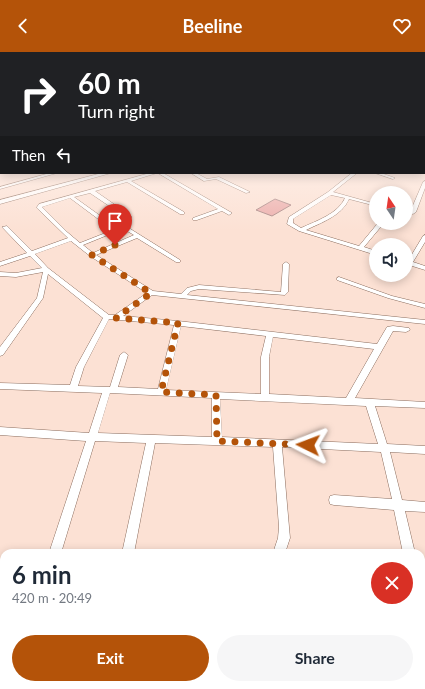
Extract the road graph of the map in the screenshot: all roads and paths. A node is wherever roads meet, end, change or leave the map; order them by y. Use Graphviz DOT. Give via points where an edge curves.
graph roads {
  1 [pos="51,174"];
  2 [pos="104,174"];
  3 [pos="151,174"];
  4 [pos="162,174"];
  5 [pos="194,174"];
  6 [pos="354,174"];
  7 [pos="380,174"];
  8 [pos="393,178"];
  9 [pos="128,180"];
  10 [pos="425,182"];
  11 [pos="0,188"];
  12 [pos="91,191"];
  13 [pos="248,192"];
  14 [pos="330,193"];
  15 [pos="71,197"];
  16 [pos="347,198"];
  17 [pos="0,202"];
  18 [pos="369,203"];
  19 [pos="222,209"];
  20 [pos="413,212"];
  21 [pos="182,213"];
  22 [pos="229,213"];
  23 [pos="129,217"];
  24 [pos="195,219"];
  25 [pos="131,224"];
  26 [pos="6,226"];
  27 [pos="124,227"];
  28 [pos="117,230"];
  29 [pos="301,230"];
  30 [pos="375,230"];
  31 [pos="137,236"];
  32 [pos="425,237"];
  33 [pos="72,239"];
  34 [pos="79,245"];
  35 [pos="360,248"];
  36 [pos="369,251"];
  37 [pos="30,253"];
  38 [pos="413,254"];
  39 [pos="92,255"];
  40 [pos="178,261"];
  41 [pos="0,264"];
  42 [pos="286,264"];
  43 [pos="413,265"];
  44 [pos="425,268"];
  45 [pos="46,269"];
  46 [pos="0,274"];
  47 [pos="339,279"];
  48 [pos="151,293"];
  49 [pos="183,296"];
  50 [pos="424,306"];
  51 [pos="425,316"];
  52 [pos="107,317"];
  53 [pos="116,318"];
  54 [pos="425,322"];
  55 [pos="178,323"];
  56 [pos="406,330"];
  57 [pos="270,335"];
  58 [pos="379,347"];
  59 [pos="0,353"];
  60 [pos="124,355"];
  61 [pos="0,386"];
  62 [pos="73,388"];
  63 [pos="110,390"];
  64 [pos="161,392"];
  65 [pos="216,395"];
  66 [pos="265,397"];
  67 [pos="349,401"];
  68 [pos="369,402"];
  69 [pos="425,405"];
  70 [pos="0,431"];
  71 [pos="92,437"];
  72 [pos="151,439"];
  73 [pos="217,441"];
  74 [pos="277,443"];
  75 [pos="384,449"];
  76 [pos="425,450"];
  77 [pos="334,500"];
  78 [pos="398,505"];
  79 [pos="425,507"];
  80 [pos="56,549"];
  81 [pos="129,549"];
  82 [pos="280,549"];
  83 [pos="408,549"];
  1 -- 11 [label="street"];
  2 -- 17 [label="street"];
  3 -- 9 [label="street"];
  4 -- 19 [label="street"];
  5 -- 13 [label="street" via="206,180 219,178"];
  6 -- 14 [label="street"];
  7 -- 8 [label="street"];
  9 -- 12 [label="street"];
  9 -- 21 [label="street"];
  10 -- 20 [label="street"];
  12 -- 15 [label="street"];
  12 -- 23 [label="street"];
  14 -- 16 [label="street"];
  14 -- 29 [label="street" via="292,218 290,224"];
  15 -- 28 [label="street"];
  15 -- 33 [label="street" via="38,206"];
  16 -- 18 [label="street"];
  16 -- 29 [label="street" via="346,203 336,212"];
  19 -- 22 [label="street"];
  19 -- 24 [label="street"];
  25 -- 27 [label="street"];
  26 -- 37 [label="street"];
  27 -- 28 [label="street"];
  27 -- 31 [label="street"];
  28 -- 34 [label="street"];
  29 -- 35 [label="street"];
  30 -- 35 [label="street"];
  31 -- 39 [label="street"];
  31 -- 40 [label="street"];
  32 -- 38 [label="street"];
  33 -- 34 [label="street"];
  33 -- 37 [label="street"];
  34 -- 39 [label="street"];
  35 -- 36 [label="street"];
  37 -- 41 [label="street"];
  37 -- 45 [label="street"];
  39 -- 48 [label="street"];
  42 -- 49 [label="street" via="283,294 199,287 189,289"];
  43 -- 44 [label="street"];
  45 -- 46 [label="street" via="16,275"];
  45 -- 52 [label="street"];
  45 -- 59 [label="street" via="40,298"];
  47 -- 50 [label="street"];
  48 -- 49 [label="street"];
  48 -- 53 [label="street"];
  49 -- 54 [label="street"];
  50 -- 51 [label="street" via="422,310"];
  52 -- 53 [label="street"];
  52 -- 62 [label="street" via="80,367"];
  53 -- 55 [label="street"];
  55 -- 57 [label="street"];
  55 -- 64 [label="street"];
  56 -- 58 [label="street" via="390,329"];
  57 -- 58 [label="street"];
  57 -- 66 [label="street" via="265,357"];
  58 -- 67 [label="street"];
  60 -- 63 [label="street"];
  61 -- 62 [label="street"];
  62 -- 63 [label="street"];
  63 -- 64 [label="street"];
  63 -- 71 [label="street"];
  64 -- 65 [label="street"];
  65 -- 66 [label="street"];
  65 -- 73 [label="street"];
  66 -- 67 [label="street"];
  67 -- 68 [label="street"];
  68 -- 69 [label="street"];
  68 -- 75 [label="street"];
  70 -- 71 [label="street"];
  71 -- 72 [label="street"];
  71 -- 80 [label="street"];
  72 -- 73 [label="street"];
  72 -- 81 [label="street"];
  73 -- 74 [label="street"];
  74 -- 75 [label="street"];
  74 -- 82 [label="street" via="284,527"];
  75 -- 76 [label="street"];
  75 -- 78 [label="street"];
  77 -- 78 [label="street"];
  78 -- 79 [label="street"];
  78 -- 83 [label="street"];
}
